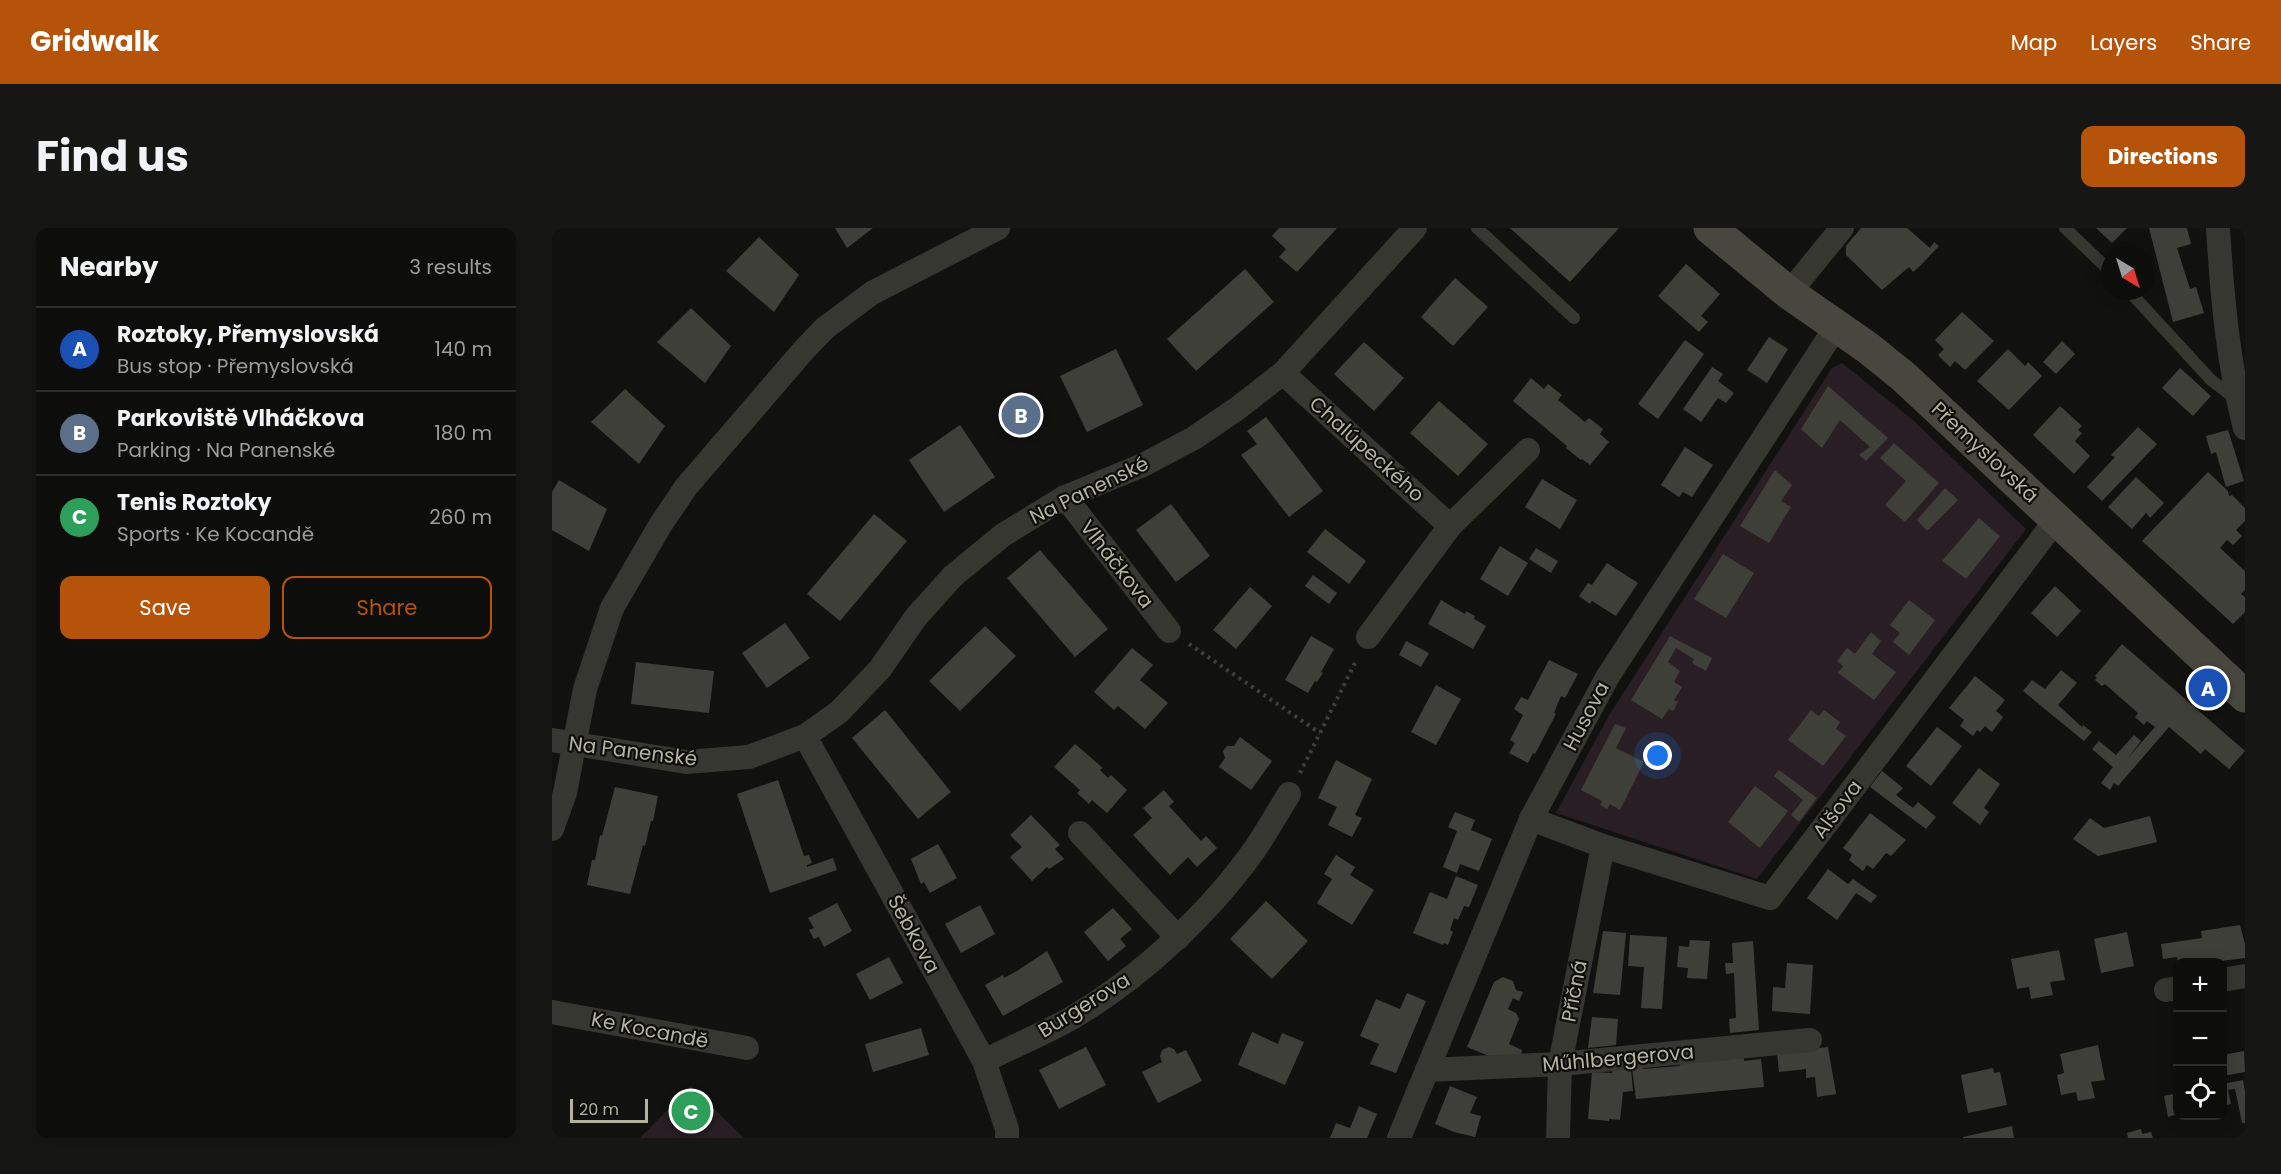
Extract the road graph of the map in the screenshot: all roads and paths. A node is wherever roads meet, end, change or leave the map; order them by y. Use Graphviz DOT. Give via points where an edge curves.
graph roads {
  1 [pos="998,228"];
  2 [pos="1415,228"];
  3 [pos="1477,228"];
  4 [pos="1710,228"];
  5 [pos="1842,228"];
  6 [pos="2065,228"];
  7 [pos="2218,228"];
  8 [pos="2101,263"];
  9 [pos="1789,293"];
  10 [pos="2137,300"];
  11 [pos="1574,318"];
  12 [pos="1836,327"];
  13 [pos="1283,373"];
  14 [pos="2238,400"];
  15 [pos="2245,429"];
  16 [pos="1528,450"];
  17 [pos="1065,497"];
  18 [pos="2056,520"];
  19 [pos="1450,526"];
  20 [pos="1169,631"];
  21 [pos="1368,637"];
  22 [pos="2245,696"];
  23 [pos="1320,733"];
  24 [pos="806,736"];
  25 [pos="563,742"];
  26 [pos="1290,794"];
  27 [pos="1531,819"];
  28 [pos="552,829"];
  29 [pos="1080,833"];
  30 [pos="1603,846"];
  31 [pos="1178,938"];
  32 [pos="2245,976"];
  33 [pos="2227,979"];
  34 [pos="552,1012"];
  35 [pos="1810,1040"];
  36 [pos="747,1048"];
  37 [pos="984,1061"];
  38 [pos="1560,1064"];
  39 [pos="1426,1070"];
  40 [pos="1007,1138"];
  41 [pos="1399,1138"];
  42 [pos="1558,1138"];
  1 -- 25 [label="street" via="872,293 825,328 699,470 661,524 612,608"];
  2 -- 13 [label="street, Na Panenské"];
  3 -- 11 [label="lane"];
  4 -- 9 [label="street, Přemyslovská"];
  5 -- 9 [label="street"];
  6 -- 8 [label="lane"];
  7 -- 14 [label="street"];
  9 -- 12 [label="street, Přemyslovská"];
  10 -- 14 [label="lane" via="2211,380"];
  12 -- 18 [label="street, Přemyslovská" via="1904,377"];
  12 -- 27 [label="street, Husova" via="1608,676"];
  13 -- 17 [label="street, Na Panenské" via="1194,438 1143,465"];
  13 -- 19 [label="street, Chalúpeckého"];
  14 -- 15 [label="street"];
  16 -- 19 [label="street"];
  17 -- 20 [label="street, Vlháčkova"];
  17 -- 24 [label="street, Na Panenské" via="1003,535 953,576 916,618 880,669 839,712"];
  18 -- 22 [label="street, Přemyslovská"];
  18 -- 30 [label="street, Alšova" via="1770,898"];
  19 -- 21 [label="street"];
  20 -- 23 [label="path"];
  21 -- 23 [label="path"];
  23 -- 26 [label="path"];
  24 -- 25 [label="street, Na Panenské" via="749,757 686,762"];
  24 -- 37 [label="street, Šebkova"];
  25 -- 28 [label="street" via="565,793"];
  26 -- 31 [label="street, Burgerova" via="1255,849"];
  27 -- 30 [label="street, Alšova"];
  27 -- 39 [label="street, Husova"];
  29 -- 31 [label="street"];
  30 -- 38 [label="street, Příčná"];
  31 -- 37 [label="street, Burgerova" via="1136,974 1071,1018"];
  32 -- 33 [label="street"];
  34 -- 36 [label="street, Ke Kocandě"];
  35 -- 38 [label="street, Műhlbergerova"];
  37 -- 40 [label="street, Šebkova"];
  38 -- 39 [label="street, Műhlbergerova"];
  38 -- 42 [label="street, Příčná"];
  39 -- 41 [label="street, Husova"];
}
